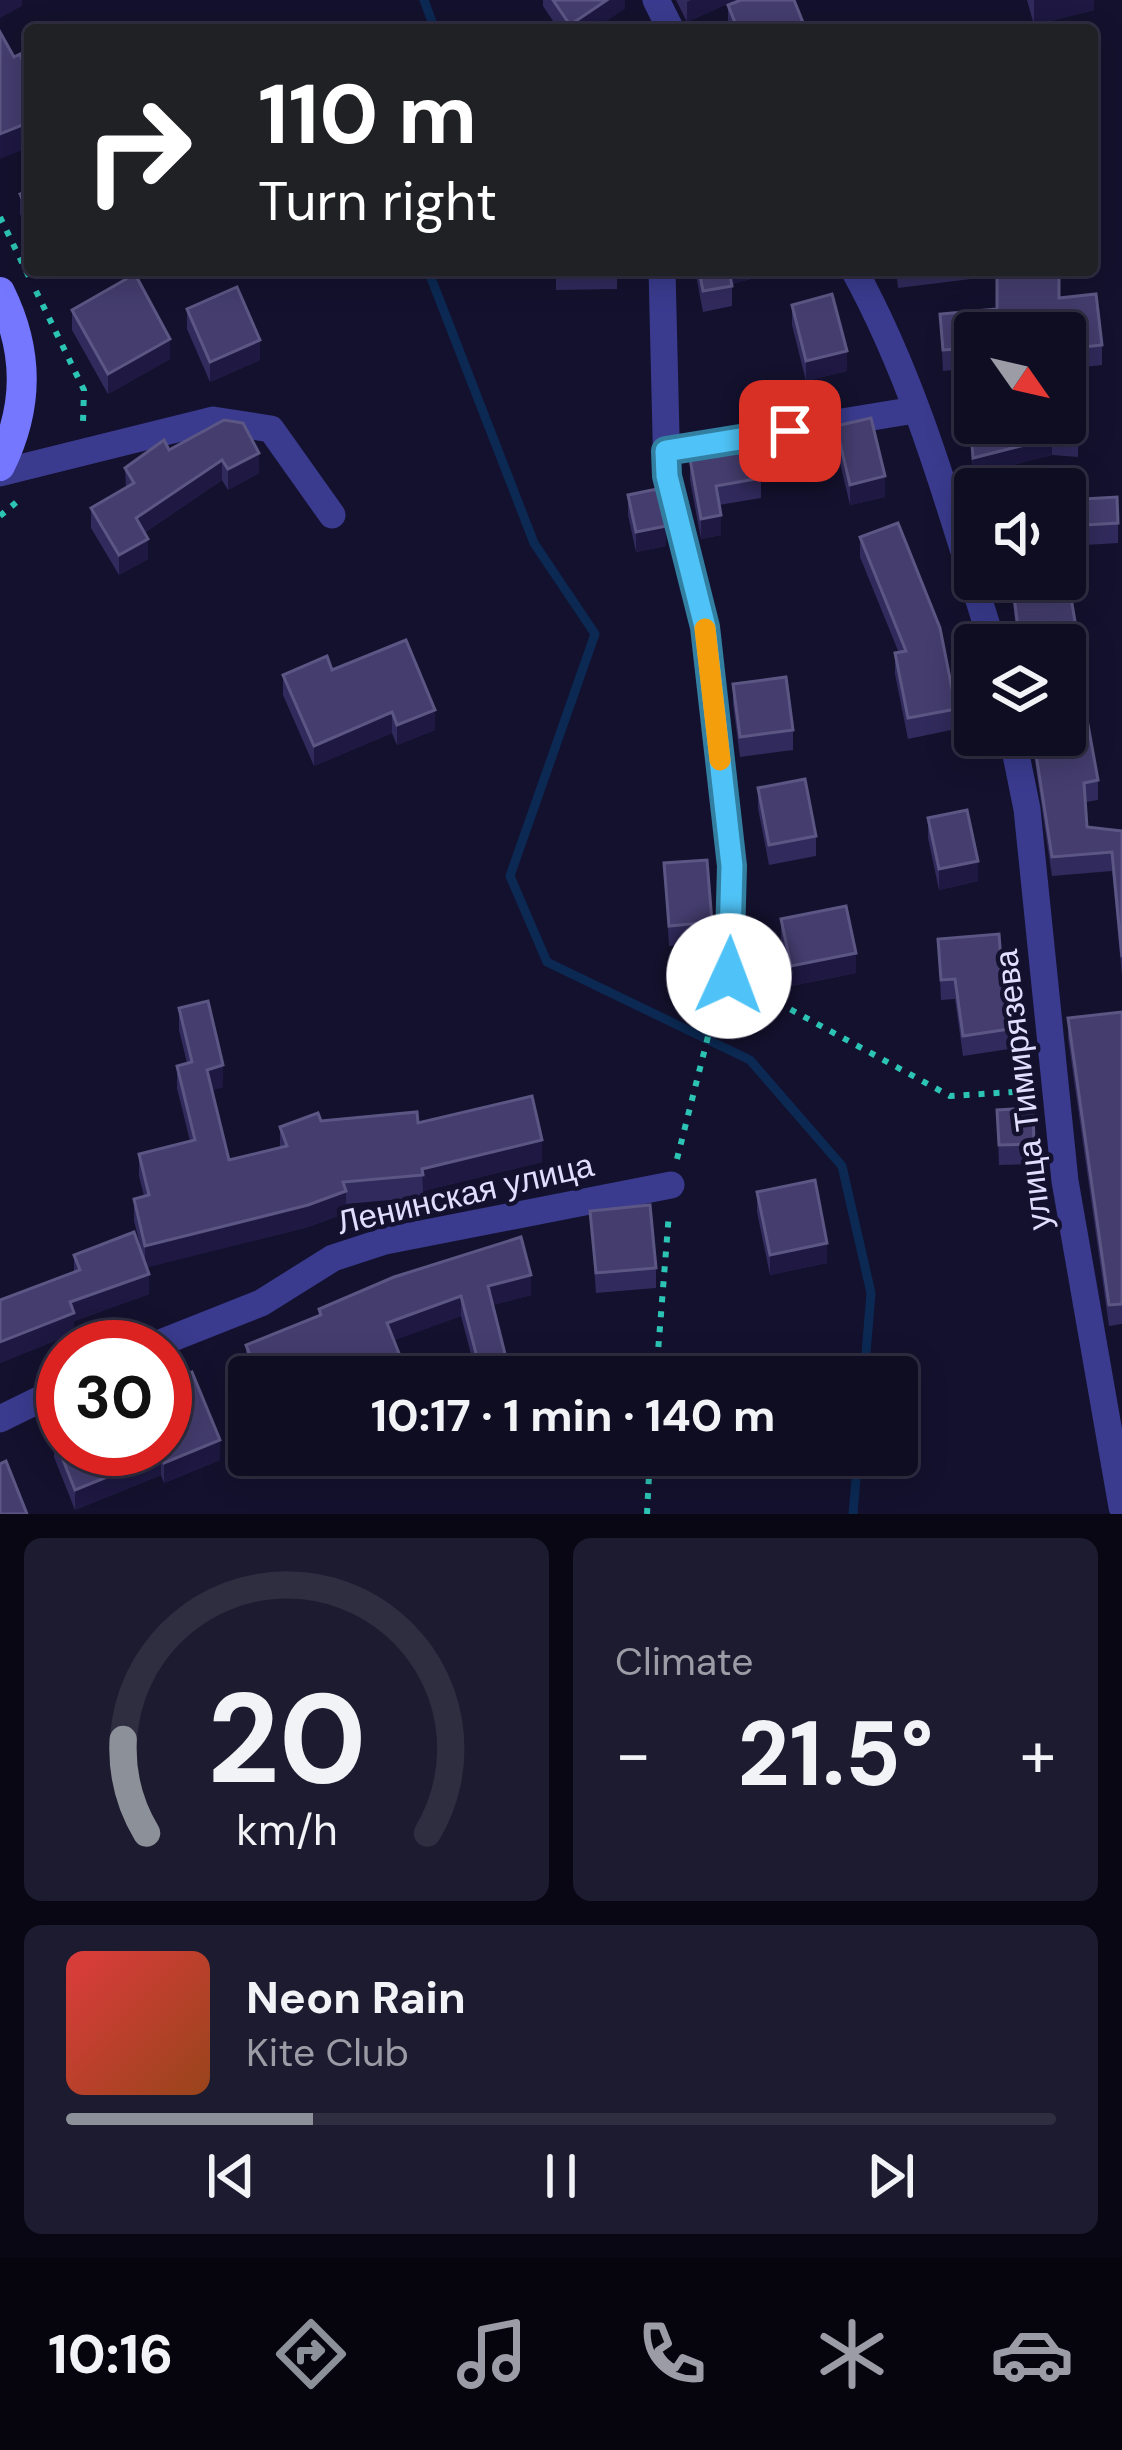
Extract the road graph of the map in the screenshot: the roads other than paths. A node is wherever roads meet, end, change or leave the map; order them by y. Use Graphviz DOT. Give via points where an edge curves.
graph roads {
  1 [pos="662,276"];
  2 [pos="857,276"];
  3 [pos="0,292"];
  4 [pos="915,410"];
  5 [pos="666,451"];
  6 [pos="0,470"];
  7 [pos="332,515"];
  8 [pos="986,624"];
  9 [pos="1016,756"];
  10 [pos="723,987"];
  11 [pos="671,1185"];
  12 [pos="192,1330"];
  13 [pos="36,1401"];
  14 [pos="0,1419"];
  15 [pos="1122,1507"];
  1 -- 5 [label="street"];
  2 -- 4 [label="street"];
  3 -- 6 [label="main road" via="22,353 23,402"];
  4 -- 5 [label="street"];
  4 -- 8 [label="street"];
  5 -- 10 [label="street" via="705,627 732,866"];
  6 -- 7 [label="street" via="213,420 271,429"];
  9 -- 15 [label="street, улица Тимирязева" via="1065,1181"];
  11 -- 12 [label="street, Ленинская улица" via="386,1241 333,1258 261,1303"];
  13 -- 14 [label="street"];
}
